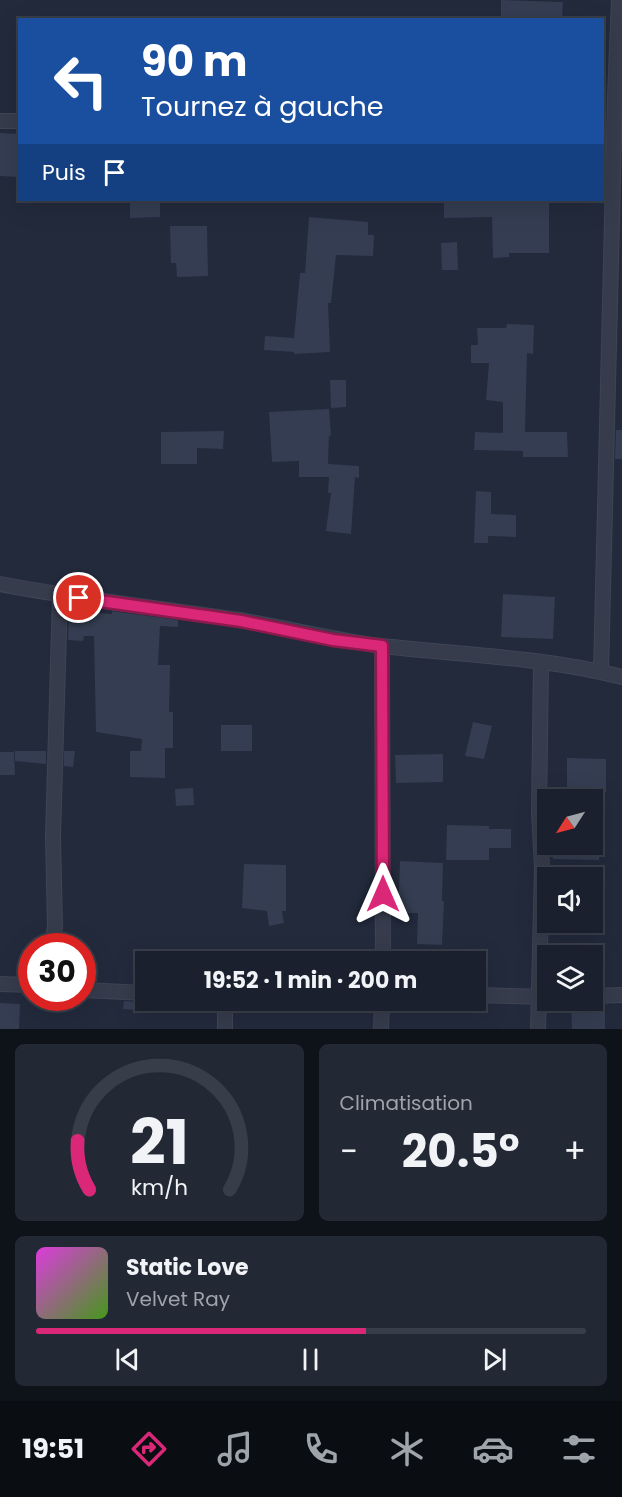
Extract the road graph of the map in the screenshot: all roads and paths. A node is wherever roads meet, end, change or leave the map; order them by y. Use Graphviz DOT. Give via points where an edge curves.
graph roads {
  1 [pos="619,0"];
  2 [pos="613,97"];
  3 [pos="0,121"];
  4 [pos="18,121"];
  5 [pos="0,584"];
  6 [pos="60,595"];
  7 [pos="382,646"];
  8 [pos="541,663"];
  9 [pos="601,672"];
  10 [pos="622,677"];
  11 [pos="54,933"];
  12 [pos="543,945"];
  13 [pos="383,951"];
  14 [pos="18,983"];
  15 [pos="0,984"];
  16 [pos="96,991"];
  17 [pos="135,992"];
  18 [pos="486,995"];
  19 [pos="622,995"];
  20 [pos="603,996"];
  21 [pos="537,998"];
  22 [pos="225,1011"];
  23 [pos="382,1011"];
  24 [pos="541,1011"];
  25 [pos="225,1029"];
  26 [pos="381,1029"];
  27 [pos="538,1029"];
  1 -- 2 [label="street"];
  2 -- 9 [label="street"];
  3 -- 4 [label="street"];
  5 -- 6 [label="street"];
  6 -- 7 [label="street"];
  6 -- 11 [label="street"];
  7 -- 8 [label="street"];
  7 -- 13 [label="street"];
  8 -- 9 [label="street"];
  8 -- 12 [label="street"];
  9 -- 10 [label="street"];
  14 -- 15 [label="street"];
  16 -- 17 [label="street"];
  18 -- 21 [label="street"];
  19 -- 20 [label="street"];
  22 -- 25 [label="street"];
  23 -- 26 [label="street"];
  24 -- 27 [label="street"];
}
